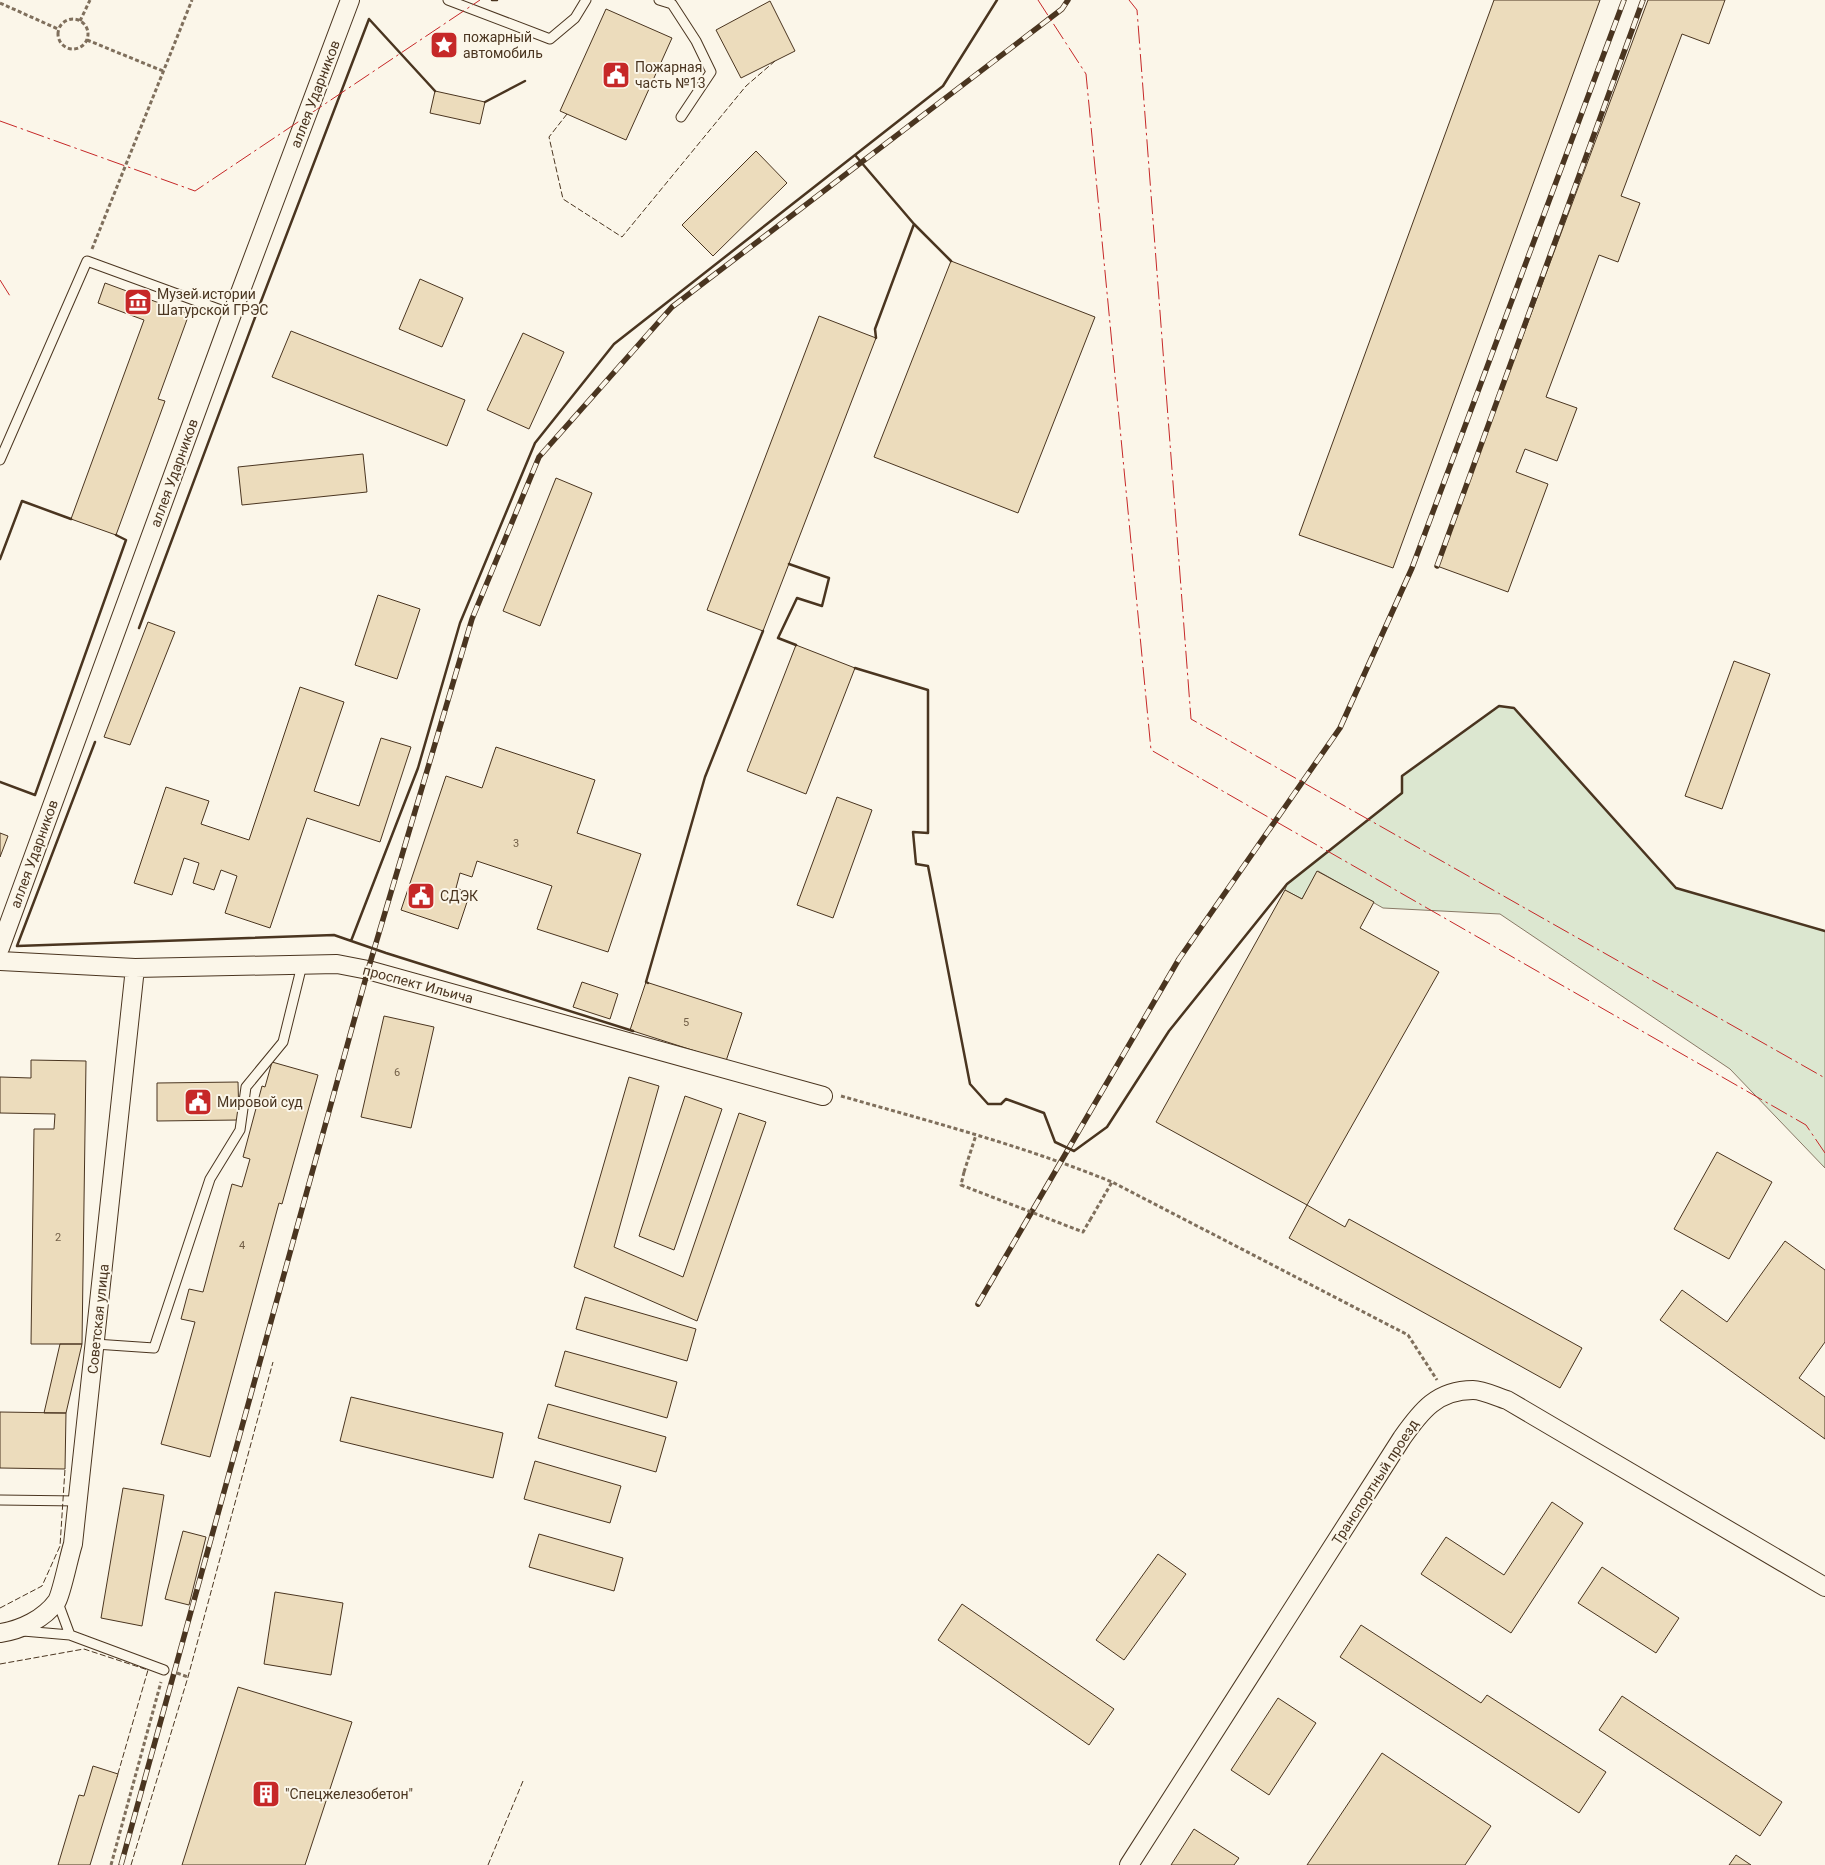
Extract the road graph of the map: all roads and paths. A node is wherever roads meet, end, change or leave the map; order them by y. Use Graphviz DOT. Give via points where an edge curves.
graph roads {
  1 [pos="90,0"];
  2 [pos="192,0"];
  3 [pos="350,0"];
  4 [pos="448,0"];
  5 [pos="586,0"];
  6 [pos="659,0"];
  7 [pos="0,3"];
  8 [pos="80,21"];
  9 [pos="58,29"];
  10 [pos="87,40"];
  11 [pos="163,71"];
  12 [pos="681,117"];
  13 [pos="87,261"];
  14 [pos="232,314"];
  15 [pos="0,460"];
  16 [pos="0,948"];
  17 [pos="0,961"];
  18 [pos="302,965"];
  19 [pos="135,968"];
  20 [pos="823,1096"];
  21 [pos="976,1135"];
  22 [pos="1112,1182"];
  23 [pos="95,1344"];
  24 [pos="1446,1394"];
  25 [pos="0,1500"];
  26 [pos="78,1501"];
  27 [pos="1825,1587"];
  28 [pos="57,1600"];
  29 [pos="8,1632"];
  30 [pos="70,1635"];
  31 [pos="164,1670"];
  32 [pos="111,1865"];
  33 [pos="1129,1865"];
  1 -- 8 [label="path"];
  2 -- 11 [label="path"];
  3 -- 14 [label="street, аллея Ударников"];
  4 -- 5 [label="lane" via="550,39 575,18"];
  6 -- 12 [label="lane" via="672,4 711,72"];
  7 -- 9 [label="path"];
  8 -- 9 [label="path" via="73,18 64,21"];
  8 -- 10 [label="path" via="88,30"];
  9 -- 10 [label="path" via="58,38 63,46 81,47"];
  10 -- 11 [label="path"];
  11 -- 13 [label="path"];
  13 -- 14 [label="lane"];
  13 -- 15 [label="lane"];
  14 -- 16 [label="street, аллея Ударников"];
  17 -- 19 [label="street, проспект Ильича"];
  18 -- 19 [label="street, проспект Ильича"];
  18 -- 20 [label="street, проспект Ильича" via="337,964 368,970"];
  18 -- 23 [label="lane" via="282,1042 246,1087 240,1130 210,1179 154,1348"];
  19 -- 23 [label="street, Советская улица"];
  20 -- 21 [label="path" via="841,1096"];
  21 -- 22 [label="path" via="1061,1161"];
  21 -- 22 [label="path, bridge" via="961,1185 1083,1232"];
  22 -- 24 [label="path" via="1408,1335"];
  23 -- 26 [label="street, Советская улица"];
  24 -- 27 [label="street, Транспортный проезд" via="1474,1390 1507,1400"];
  24 -- 33 [label="street, Транспортный проезд" via="1422,1410 1402,1438"];
  25 -- 26 [label="lane"];
  26 -- 28 [label="street, Советская улица" via="73,1544"];
  28 -- 29 [label="street, Советская улица" via="41,1617"];
  28 -- 30 [label="lane"];
  29 -- 30 [label="lane"];
  30 -- 31 [label="lane"];
  31 -- 32 [label="path"];
}
